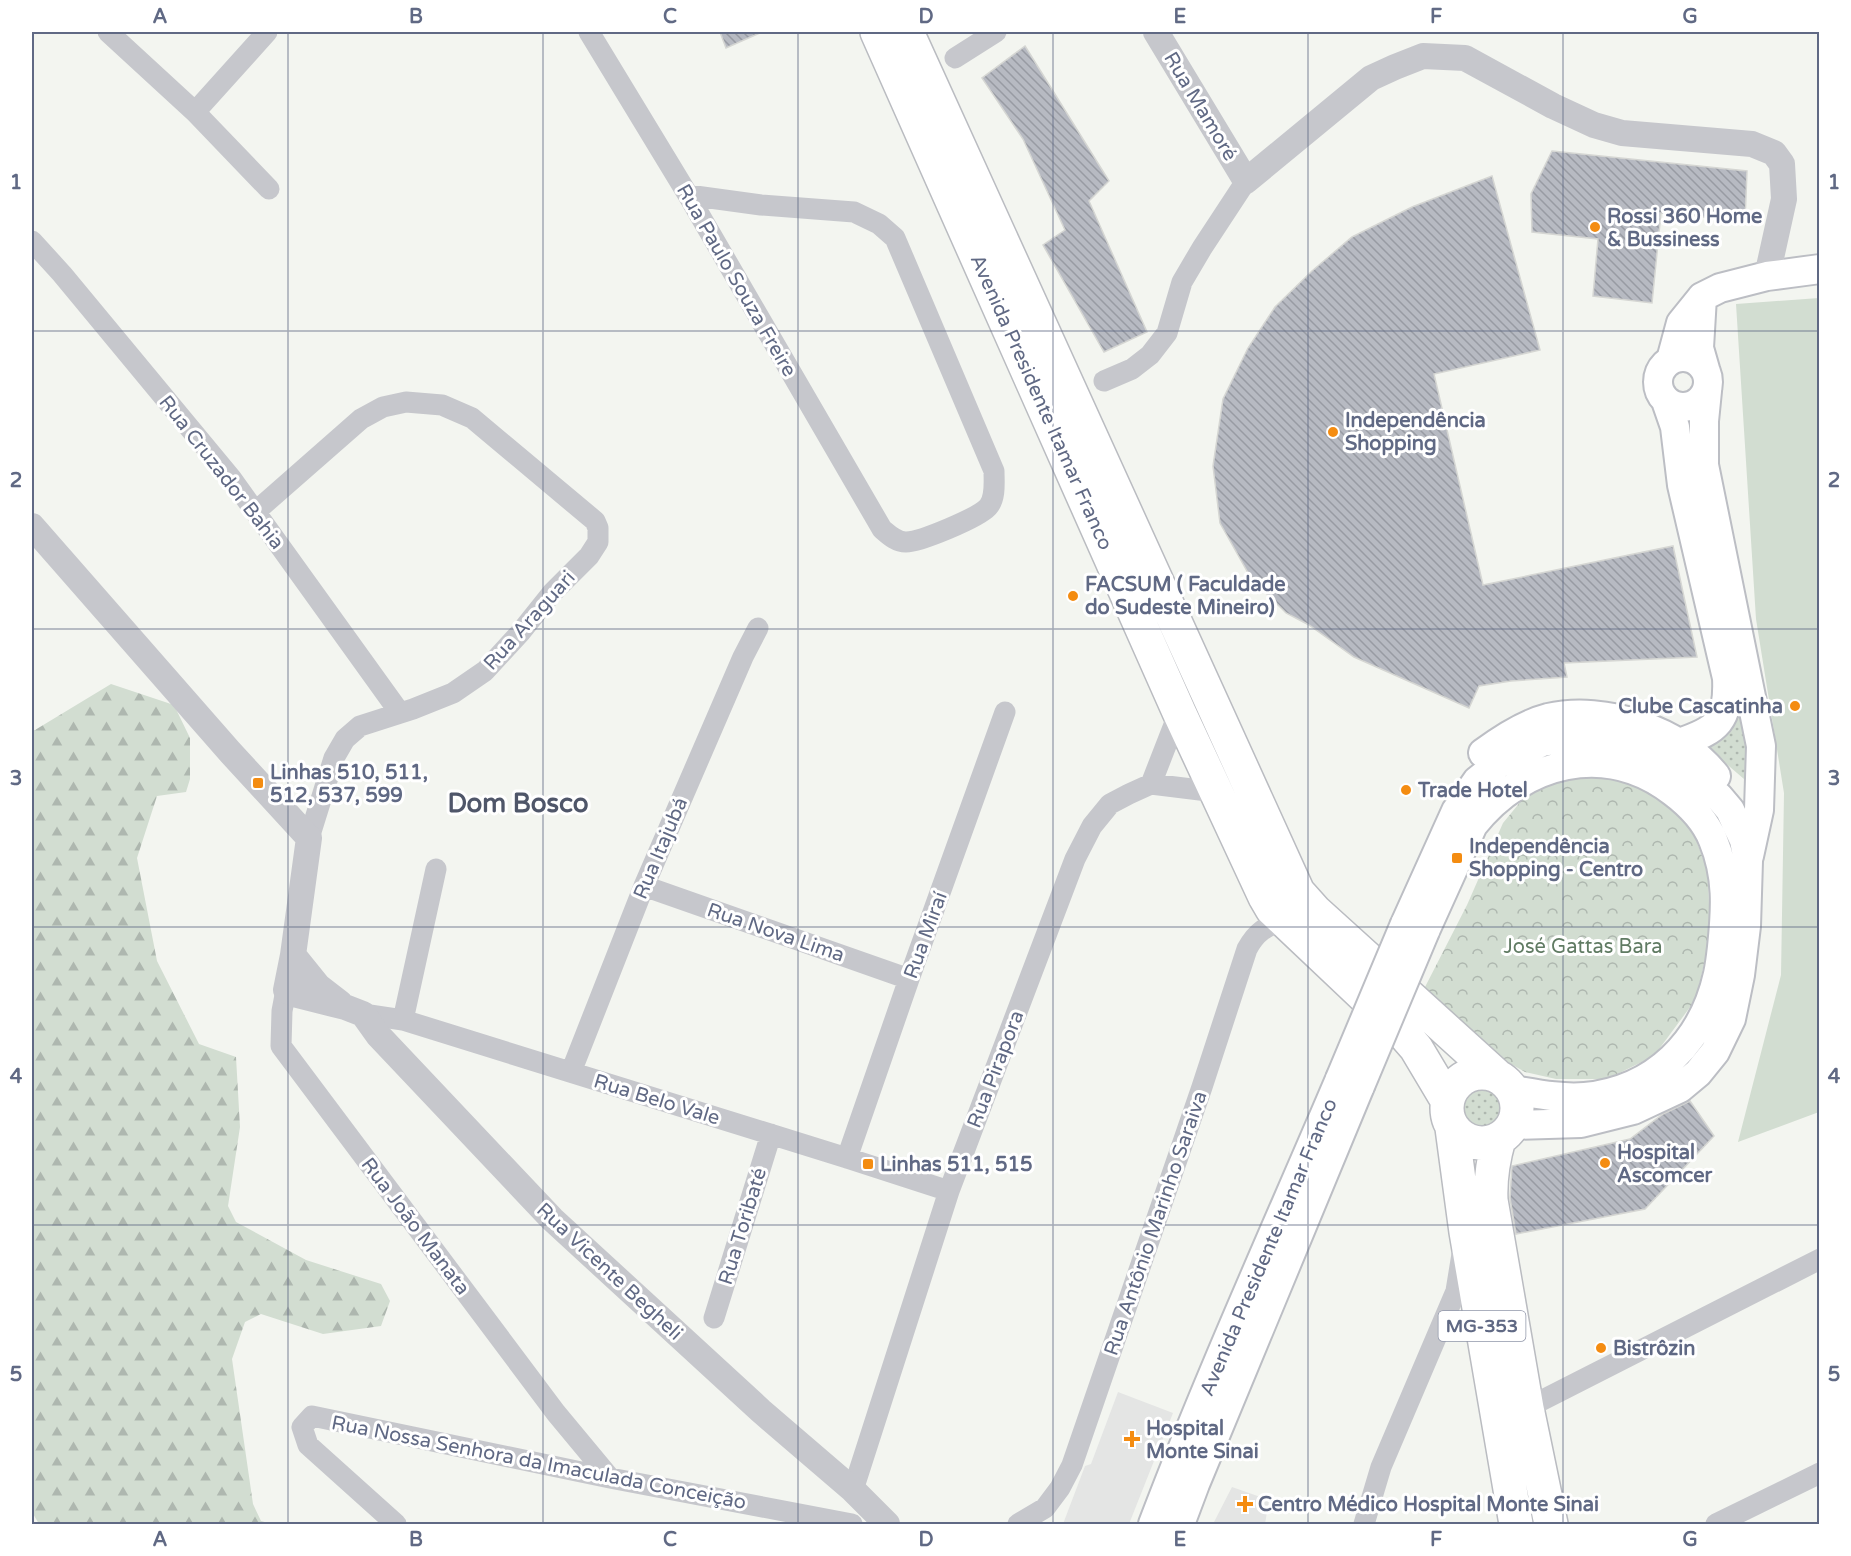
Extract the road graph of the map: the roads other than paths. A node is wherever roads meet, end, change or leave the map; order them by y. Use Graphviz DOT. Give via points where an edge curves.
graph roads {
  1 [pos="108,32"];
  2 [pos="267,32"];
  3 [pos="589,32"];
  4 [pos="877,32"];
  5 [pos="907,32"];
  6 [pos="996,32"];
  7 [pos="1156,32"];
  8 [pos="955,58"];
  9 [pos="195,112"];
  10 [pos="1246,181"];
  11 [pos="269,189"];
  12 [pos="688,195"];
  13 [pos="32,241"];
  14 [pos="1820,269"];
  15 [pos="1767,276"];
  16 [pos="1702,297"];
  17 [pos="1671,360"];
  18 [pos="1706,380"];
  19 [pos="1104,381"];
  20 [pos="1666,401"];
  21 [pos="255,512"];
  22 [pos="32,526"];
  23 [pos="758,628"];
  24 [pos="399,712"];
  25 [pos="1005,712"];
  26 [pos="1179,712"];
  27 [pos="1679,743"];
  28 [pos="1151,784"];
  29 [pos="1216,792"];
  30 [pos="1730,810"];
  31 [pos="309,838"];
  32 [pos="1748,861"];
  33 [pos="436,869"];
  34 [pos="644,886"];
  35 [pos="1418,896"];
  36 [pos="1284,920"];
  37 [pos="1415,928"];
  38 [pos="293,955"];
  39 [pos="909,979"];
  40 [pos="286,990"];
  41 [pos="354,1010"];
  42 [pos="403,1020"];
  43 [pos="571,1072"];
  44 [pos="1350,1082"];
  45 [pos="1504,1082"];
  46 [pos="1450,1114"];
  47 [pos="1506,1132"];
  48 [pos="771,1134"];
  49 [pos="847,1158"];
  50 [pos="949,1191"];
  51 [pos="1466,1233"];
  52 [pos="1820,1259"];
  53 [pos="714,1318"];
  54 [pos="1527,1408"];
  55 [pos="1820,1473"];
  56 [pos="610,1478"];
  57 [pos="852,1490"];
  58 [pos="396,1524"];
  59 [pos="852,1524"];
  60 [pos="887,1524"];
  61 [pos="1018,1524"];
  62 [pos="1153,1524"];
  63 [pos="1180,1524"];
  64 [pos="1364,1524"];
  65 [pos="1516,1524"];
  66 [pos="1551,1524"];
  67 [pos="1716,1524"];
  1 -- 9 [label="street"];
  2 -- 9 [label="street"];
  3 -- 12 [label="street, Rua Paulo Souza Freire"];
  4 -- 26 [label="main road, Avenida Presidente Itamar Franco / MG-353"];
  5 -- 45 [label="main road, Avenida Presidente Itamar Franco" via="1298,892"];
  6 -- 8 [label="street"];
  7 -- 10 [label="street, Rua Mamoré"];
  9 -- 11 [label="street"];
  10 -- 15 [label="street" via="1371,78 1423,56 1465,58 1594,125 1622,133 1752,144 1774,153 1782,164 1784,199"];
  10 -- 19 [label="street" via="1182,282 1167,333 1132,369"];
  12 -- 12 [label="street, Rua Paulo Souza Freire" via="882,529 904,542 920,540 989,506 994,471 895,238 879,224 854,212"];
  13 -- 21 [label="street, Rua Cruzador Bahia" via="231,478"];
  14 -- 15 [label="main road"];
  15 -- 16 [label="main road" via="1720,288"];
  16 -- 17 [label="main road" via="1681,323"];
  16 -- 18 [label="main road" via="1700,348"];
  17 -- 18 [label="main road" via="1694,359"];
  17 -- 20 [label="main road" via="1658,379"];
  18 -- 20 [label="main road" via="1697,404 1681,408"];
  18 -- 32 [label="main road" via="1704,465 1761,746 1759,810"];
  20 -- 27 [label="main road" via="1676,427 1682,485 1727,678 1728,698 1723,717 1710,730"];
  21 -- 24 [label="street, Rua Cruzador Bahia"];
  21 -- 24 [label="street, Rua Araguari" via="361,419 382,407 406,402 442,405 472,418 594,520 598,542 589,556 485,671 453,693"];
  22 -- 31 [label="street"];
  23 -- 34 [label="street, Rua Itajubá"];
  24 -- 31 [label="street, Rua Araguari" via="360,726 345,739 334,758"];
  25 -- 39 [label="street, Rua Miraí"];
  26 -- 28 [label="street"];
  26 -- 29 [label="main road, Avenida Presidente Itamar Franco / MG-353"];
  27 -- 30 [label="main road" via="1717,777"];
  27 -- 35 [label="main road" via="1660,732 1598,715 1548,718 1524,727 1479,756 1443,801 1431,832"];
  28 -- 29 [label="street"];
  28 -- 50 [label="street, Rua Pirapora" via="1110,804 1092,826 1075,859"];
  29 -- 36 [label="main road, Avenida Presidente Itamar Franco / MG-353" via="1265,897"];
  30 -- 32 [label="main road, Avenida Presidente Itamar Franco" via="1744,840"];
  30 -- 35 [label="main road, Avenida Presidente Itamar Franco" via="1686,771 1643,749 1589,737 1542,742 1498,764 1477,781 1456,811"];
  31 -- 38 [label="street, Rua Araguari"];
  32 -- 47 [label="main road, Avenida Presidente Itamar Franco" via="1746,926 1731,1019 1715,1052 1698,1073 1680,1088 1652,1102 1608,1118"];
  33 -- 42 [label="street"];
  34 -- 39 [label="street, Rua Nova Lima"];
  34 -- 43 [label="street, Rua Itajubá"];
  35 -- 37 [label="main road, Avenida Presidente Itamar Franco"];
  36 -- 46 [label="main road, Avenida Presidente Itamar Franco / MG-353" via="1416,1048"];
  36 -- 61 [label="street, Rua Antônio Marinho Saraiva" via="1266,926 1247,949 1072,1465 1045,1508"];
  37 -- 44 [label="main road, Avenida Presidente Itamar Franco, bridge"];
  37 -- 45 [label="main road, Avenida Presidente Itamar Franco" via="1485,810 1508,790 1541,772 1565,765 1602,762 1642,774 1686,802 1712,838 1725,884 1723,937 1718,974 1706,1010 1687,1043 1668,1064 1641,1081 1612,1092 1555,1097"];
  38 -- 40 [label="street, Rua João Manata"];
  38 -- 41 [label="street, Rua Vicente Begheli" via="318,986"];
  39 -- 49 [label="street, Rua Miraí"];
  40 -- 41 [label="street"];
  40 -- 56 [label="street, Rua João Manata" via="281,1046 556,1413"];
  41 -- 42 [label="street, Rua Belo Vale"];
  41 -- 57 [label="street, Rua Vicente Begheli" via="552,1219"];
  42 -- 43 [label="street, Rua Belo Vale"];
  43 -- 48 [label="street, Rua Belo Vale"];
  44 -- 62 [label="main road, Avenida Presidente Itamar Franco" via="1220,1359"];
  44 -- 63 [label="main road, Avenida Presidente Itamar Franco"];
  45 -- 46 [label="main road" via="1486,1072 1466,1076 1451,1090"];
  45 -- 47 [label="main road, MG-353" via="1517,1107"];
  46 -- 47 [label="main road" via="1459,1136 1468,1141 1489,1143"];
  46 -- 51 [label="main road, MG-353"];
  47 -- 54 [label="main road, MG-353" via="1493,1160 1491,1200"];
  48 -- 49 [label="street, Rua Belo Vale"];
  48 -- 53 [label="street, Rua Toribaté"];
  49 -- 50 [label="street, Rua Belo Vale"];
  50 -- 57 [label="street, Rua Pirapora"];
  51 -- 64 [label="street" via="1456,1291 1381,1467"];
  51 -- 65 [label="main road, MG-353"];
  52 -- 54 [label="street"];
  54 -- 66 [label="main road, MG-353"];
  55 -- 67 [label="street"];
  56 -- 58 [label="street, Rua Nossa Senhora da Imaculada Conceição" via="312,1416 302,1427 308,1445"];
  56 -- 59 [label="street, Rua Nossa Senhora da Imaculada Conceição"];
  57 -- 60 [label="street, Rua Vicente Begheli"];
}
